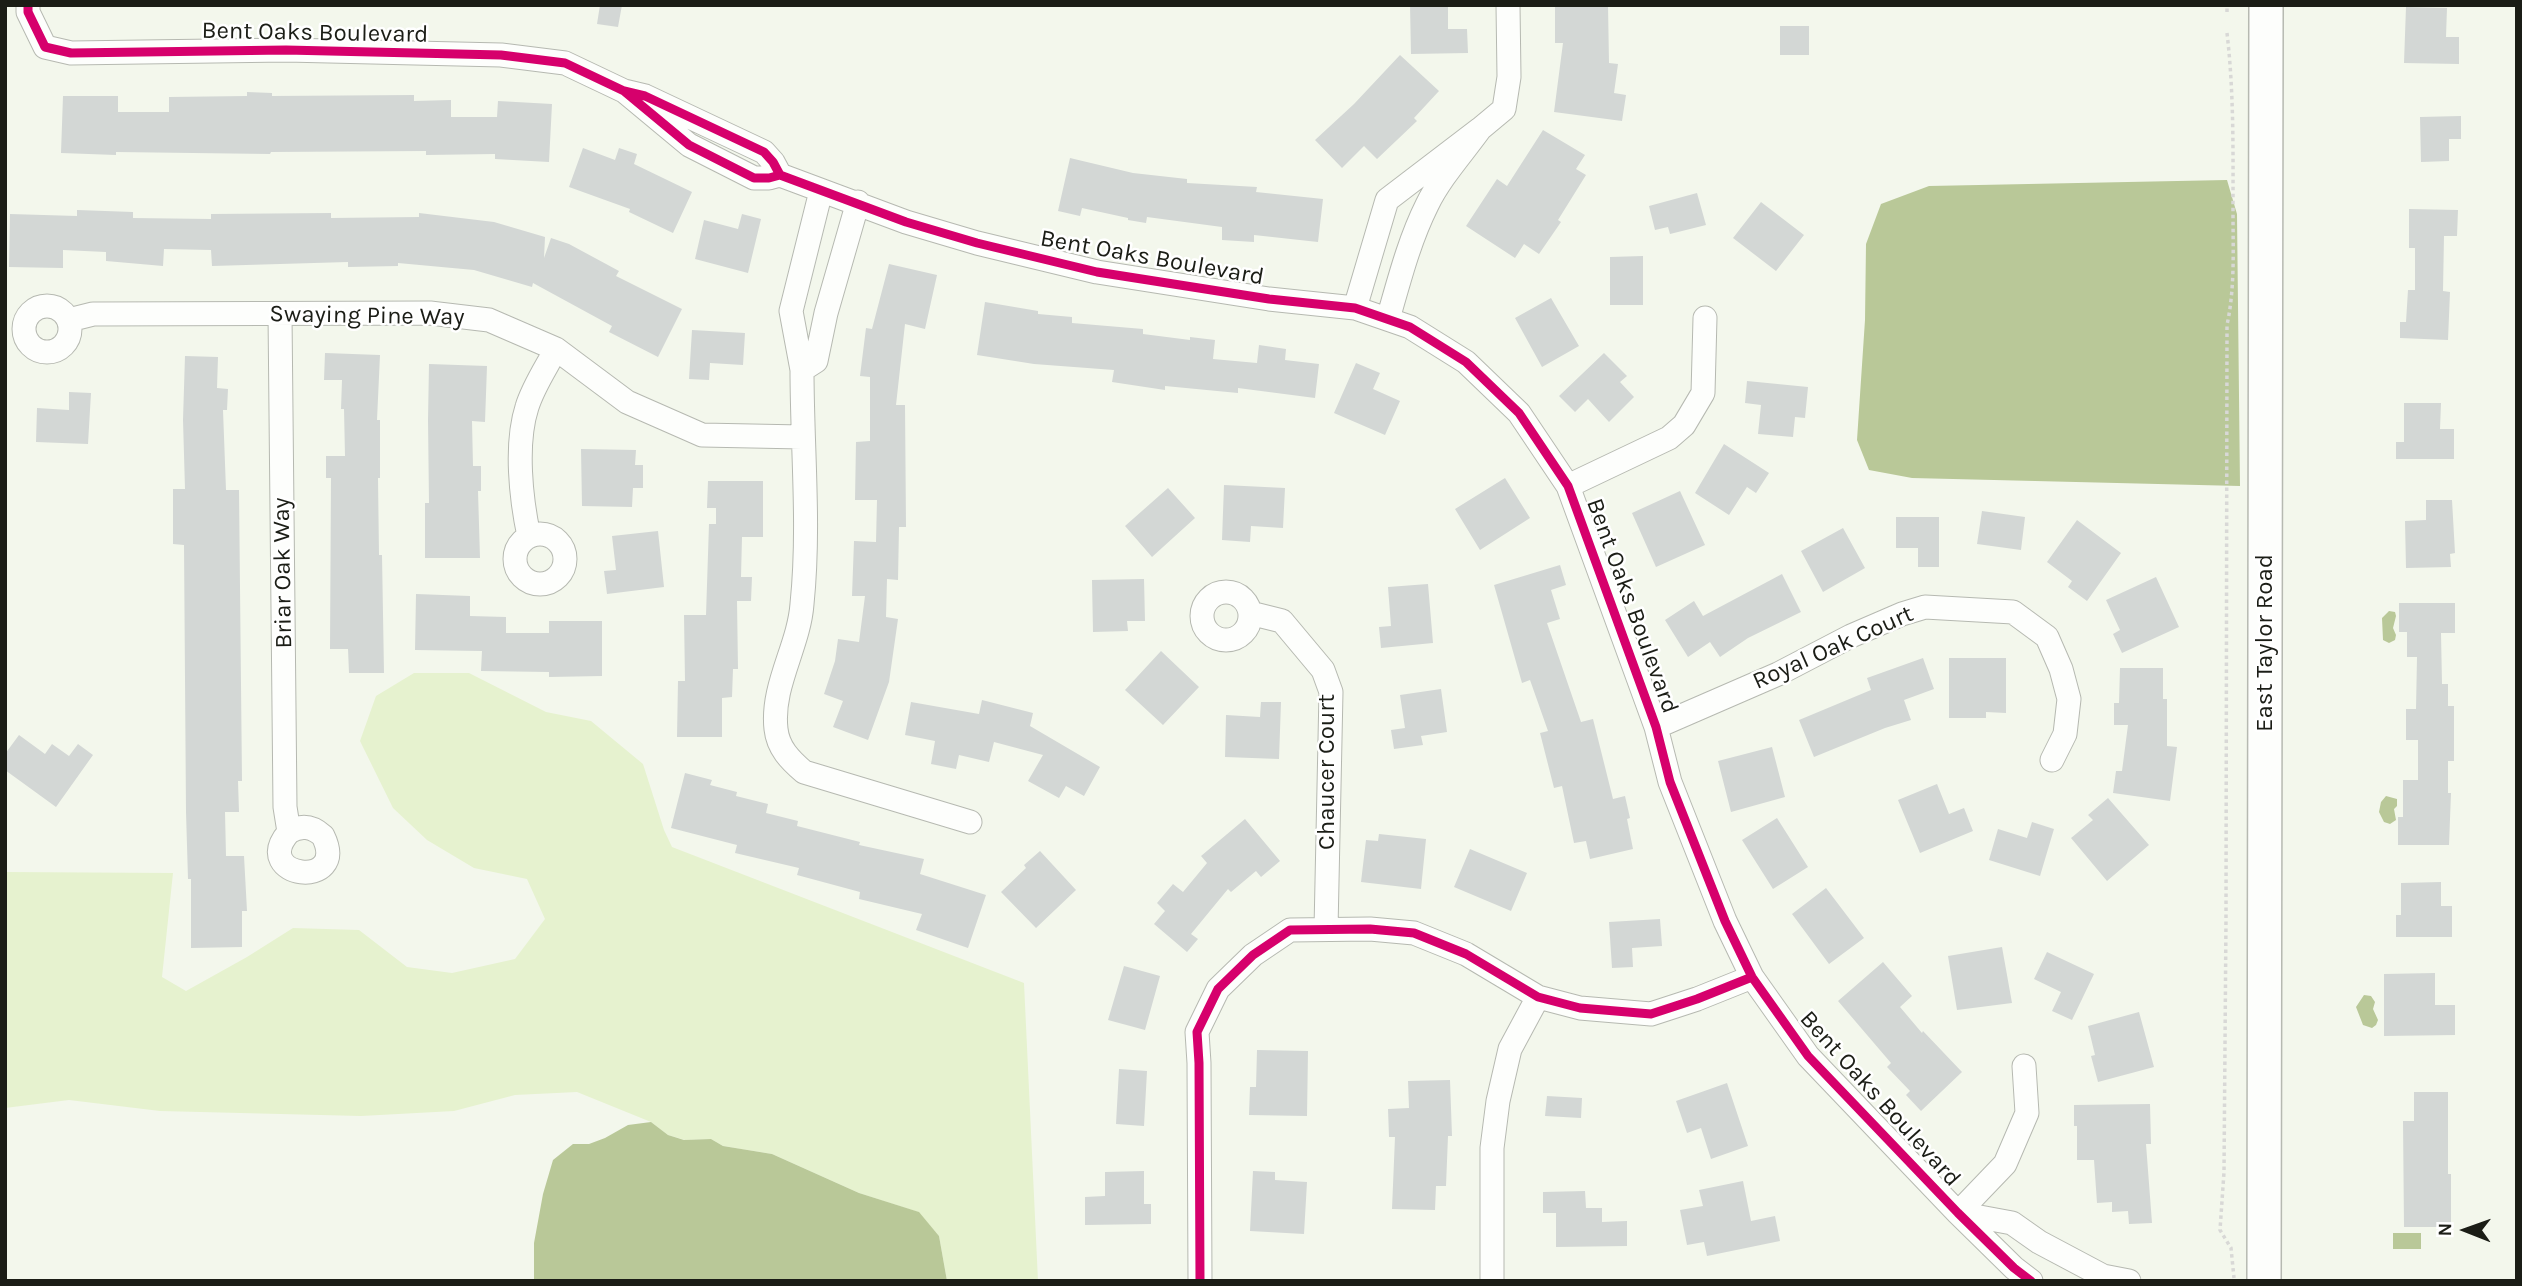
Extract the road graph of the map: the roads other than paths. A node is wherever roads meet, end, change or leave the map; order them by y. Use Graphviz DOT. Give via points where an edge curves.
graph roads {
  1 [pos="28,5"];
  2 [pos="1507,5"];
  3 [pos="2266,5"];
  4 [pos="1480,129"];
  5 [pos="821,191"];
  6 [pos="858,202"];
  7 [pos="1355,307"];
  8 [pos="280,314"];
  9 [pos="1705,318"];
  10 [pos="1388,319"];
  11 [pos="69,320"];
  12 [pos="556,349"];
  13 [pos="802,370"];
  14 [pos="802,438"];
  15 [pos="1568,486"];
  16 [pos="528,536"];
  17 [pos="1250,613"];
  18 [pos="1656,727"];
  19 [pos="2052,760"];
  20 [pos="970,822"];
  21 [pos="289,832"];
  22 [pos="1326,929"];
  23 [pos="1752,977"];
  24 [pos="1538,997"];
  25 [pos="2024,1066"];
  26 [pos="1958,1213"];
  27 [pos="2249,1279"];
  28 [pos="1200,1281"];
  29 [pos="1492,1281"];
  30 [pos="2031,1281"];
  31 [pos="2129,1281"];
  1 -- 5 [label="street, Bent Oaks Boulevard" via="45,47 64,52 286,50 501,55 565,63 624,91 689,145 754,178 780,175"];
  2 -- 4 [label="street" via="1509,78 1504,109"];
  3 -- 27 [label="main road, East Taylor Road"];
  4 -- 7 [label="street" via="1387,200"];
  4 -- 10 [label="street" via="1426,206"];
  5 -- 6 [label="street, Bent Oaks Boulevard"];
  5 -- 13 [label="street" via="791,311"];
  6 -- 7 [label="street, Bent Oaks Boulevard" via="906,222 1097,272 1269,299"];
  6 -- 13 [label="street" via="816,361"];
  7 -- 10 [label="street, Bent Oaks Boulevard"];
  8 -- 11 [label="street, Swaying Pine Way" via="93,314"];
  8 -- 12 [label="street, Swaying Pine Way" via="430,313 489,320"];
  8 -- 21 [label="street, Briar Oak Way" via="285,807"];
  9 -- 15 [label="street" via="1703,393 1684,425 1670,438"];
  10 -- 15 [label="street, Bent Oaks Boulevard" via="1410,327 1466,362 1519,413"];
  12 -- 14 [label="street, Swaying Pine Way" via="627,402 702,435"];
  12 -- 16 [label="street" via="527,407 522,437 522,504"];
  13 -- 14 [label="street"];
  14 -- 20 [label="street" via="806,514 802,607 776,706 776,730 785,754 804,772"];
  15 -- 18 [label="street, Bent Oaks Boulevard"];
  17 -- 22 [label="street, Chaucer Court" via="1282,621 1323,670 1331,692"];
  18 -- 19 [label="street, Royal Oak Court" via="1902,614 1925,607 2012,612 2047,637 2061,669 2069,699 2065,734"];
  18 -- 23 [label="street, Bent Oaks Boulevard" via="1675,794"];
  22 -- 24 [label="street" via="1414,933 1466,954"];
  22 -- 28 [label="street" via="1290,930 1253,955 1218,989 1197,1032"];
  23 -- 24 [label="street" via="1651,1014 1580,1008"];
  23 -- 26 [label="street, Bent Oaks Boulevard" via="1808,1056"];
  24 -- 29 [label="street" via="1510,1049 1499,1101 1492,1148"];
  25 -- 26 [label="street" via="2027,1112 2006,1164"];
  26 -- 30 [label="street, Bent Oaks Boulevard"];
  26 -- 31 [label="street, Bent Oaks Boulevard" via="2012,1223 2103,1276"];
}
